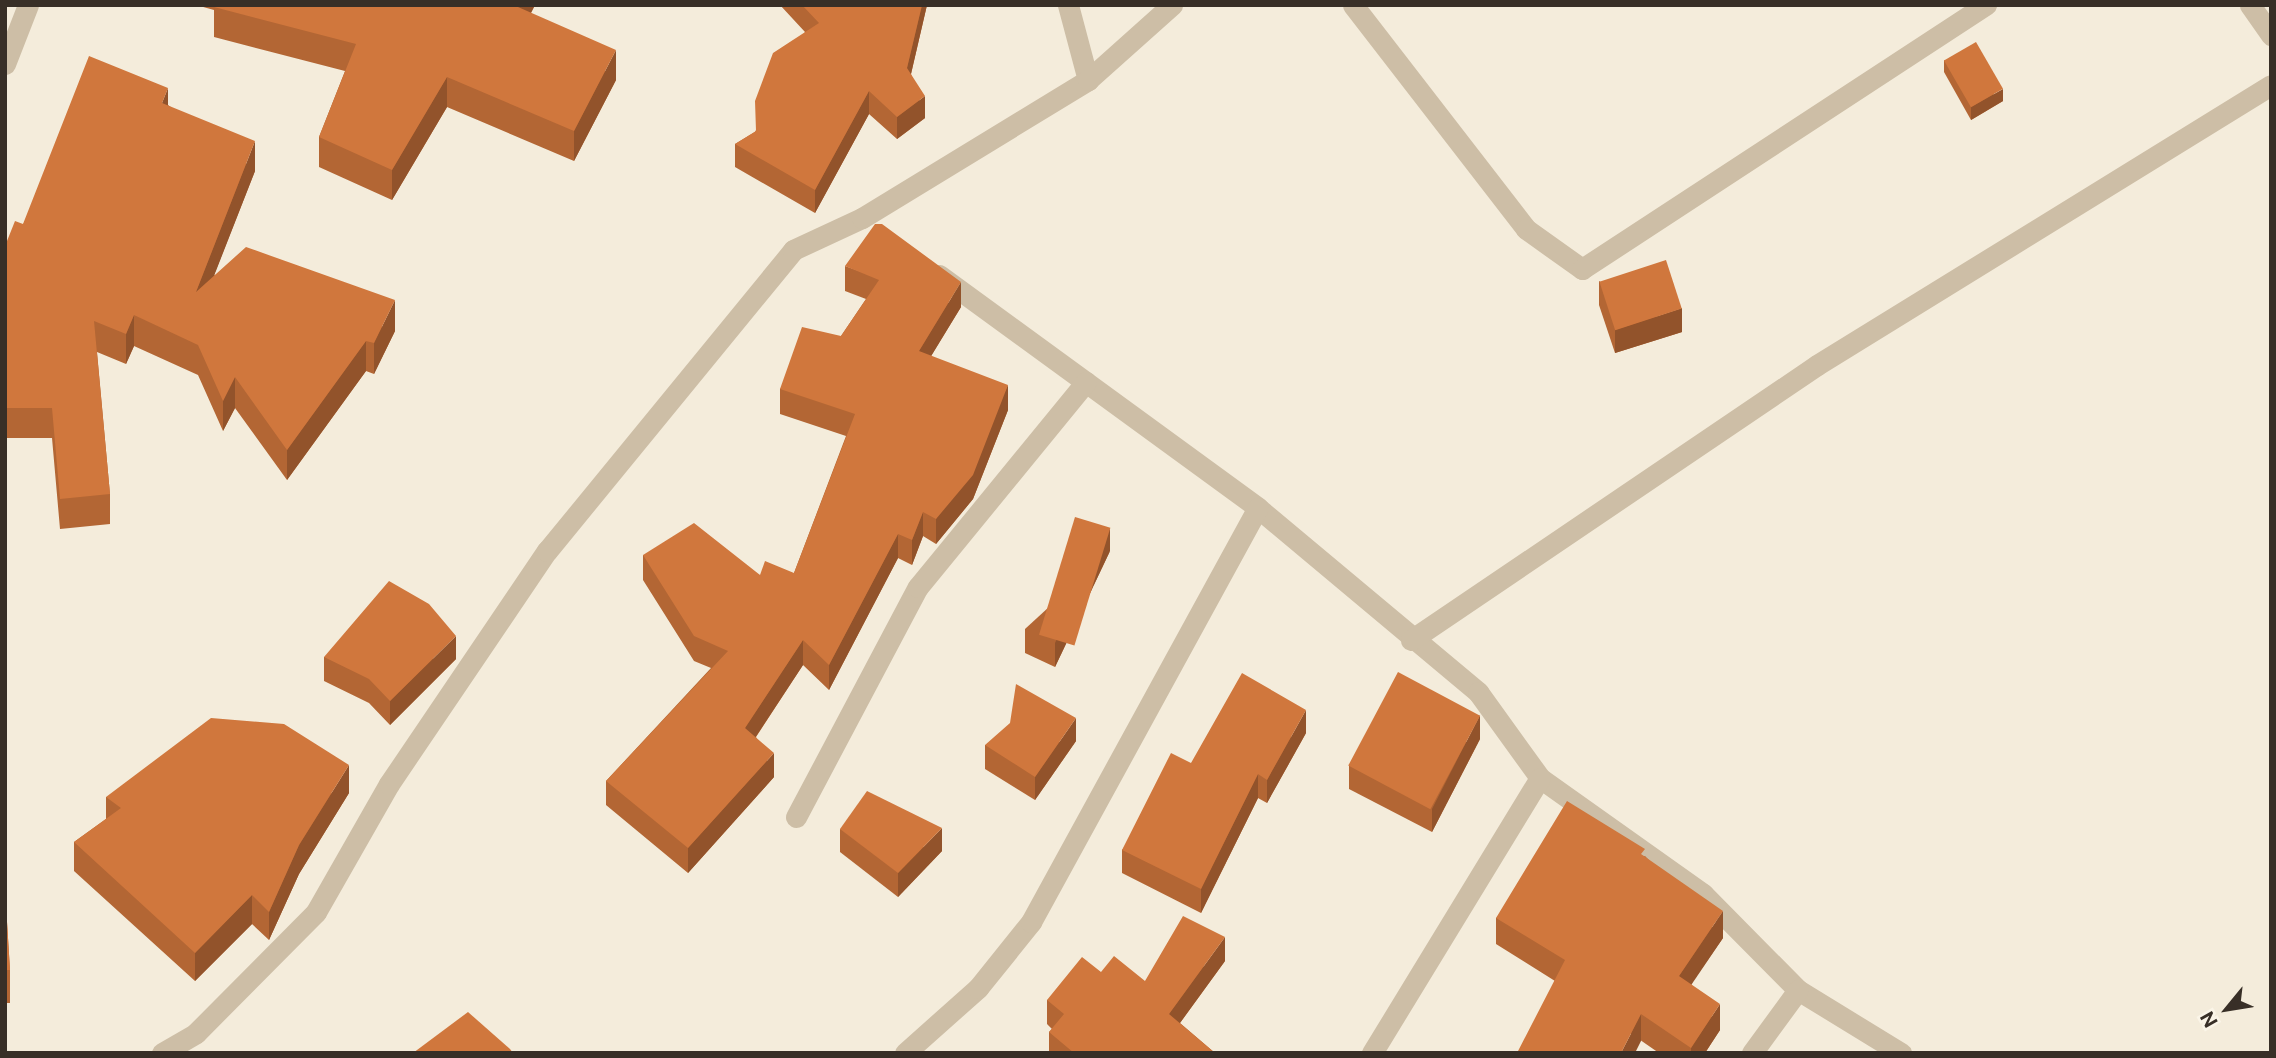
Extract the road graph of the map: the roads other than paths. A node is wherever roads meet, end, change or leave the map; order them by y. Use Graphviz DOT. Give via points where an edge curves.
graph roads {
  1 [pos="28,5"];
  2 [pos="1068,5"];
  3 [pos="1172,5"];
  4 [pos="1353,5"];
  5 [pos="1986,5"];
  6 [pos="2250,5"];
  7 [pos="2271,36"];
  8 [pos="5,64"];
  9 [pos="1088,80"];
  10 [pos="2271,85"];
  11 [pos="862,218"];
  12 [pos="884,235"];
  13 [pos="918,259"];
  14 [pos="1086,382"];
  15 [pos="1258,508"];
  16 [pos="1411,640"];
  17 [pos="1540,778"];
  18 [pos="796,817"];
  19 [pos="1798,990"];
  20 [pos="162,1053"];
  21 [pos="905,1053"];
  22 [pos="1372,1053"];
  23 [pos="1752,1053"];
  24 [pos="1901,1053"];
  1 -- 8 [label="street"];
  2 -- 9 [label="street"];
  3 -- 9 [label="street"];
  4 -- 5 [label="street" via="1526,229 1582,269"];
  6 -- 7 [label="street"];
  9 -- 11 [label="street"];
  10 -- 16 [label="street" via="1817,365"];
  11 -- 12 [label="street"];
  11 -- 20 [label="street" via="793,250 547,551 389,784 316,912 196,1033"];
  13 -- 14 [label="street"];
  14 -- 15 [label="street"];
  14 -- 18 [label="street" via="919,587"];
  15 -- 16 [label="street"];
  15 -- 21 [label="street" via="1031,922 978,988"];
  16 -- 17 [label="street" via="1478,692"];
  17 -- 19 [label="street" via="1703,894"];
  17 -- 22 [label="street"];
  19 -- 23 [label="street"];
  19 -- 24 [label="street"];
}
